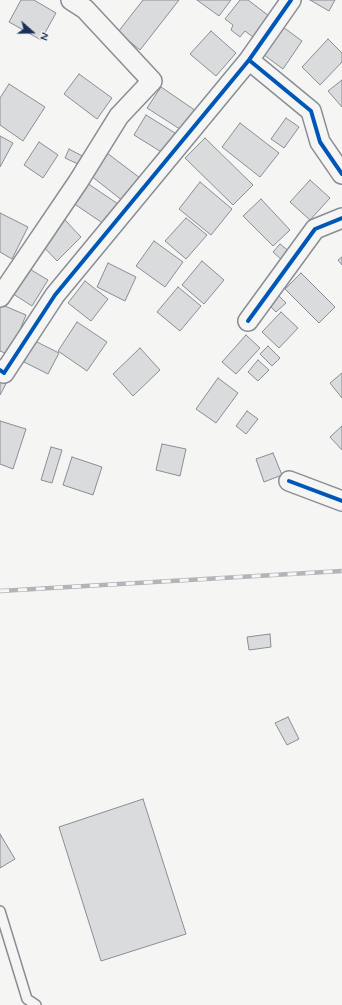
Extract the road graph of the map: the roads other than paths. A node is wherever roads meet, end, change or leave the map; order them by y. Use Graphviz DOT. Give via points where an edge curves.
graph roads {
  1 [pos="71,0"];
  2 [pos="291,0"];
  3 [pos="249,60"];
  4 [pos="342,174"];
  5 [pos="342,218"];
  6 [pos="0,298"];
  7 [pos="248,320"];
  8 [pos="0,370"];
  9 [pos="288,481"];
  10 [pos="342,501"];
  11 [pos="0,911"];
  12 [pos="36,1005"];
  1 -- 6 [label="street" via="85,9 152,81 118,116 78,182"];
  2 -- 3 [label="street"];
  3 -- 4 [label="street" via="311,111 320,142"];
  3 -- 8 [label="street" via="55,295 4,373"];
  5 -- 7 [label="street" via="316,229"];
  9 -- 10 [label="street"];
  11 -- 12 [label="lane" via="27,998"];
}
